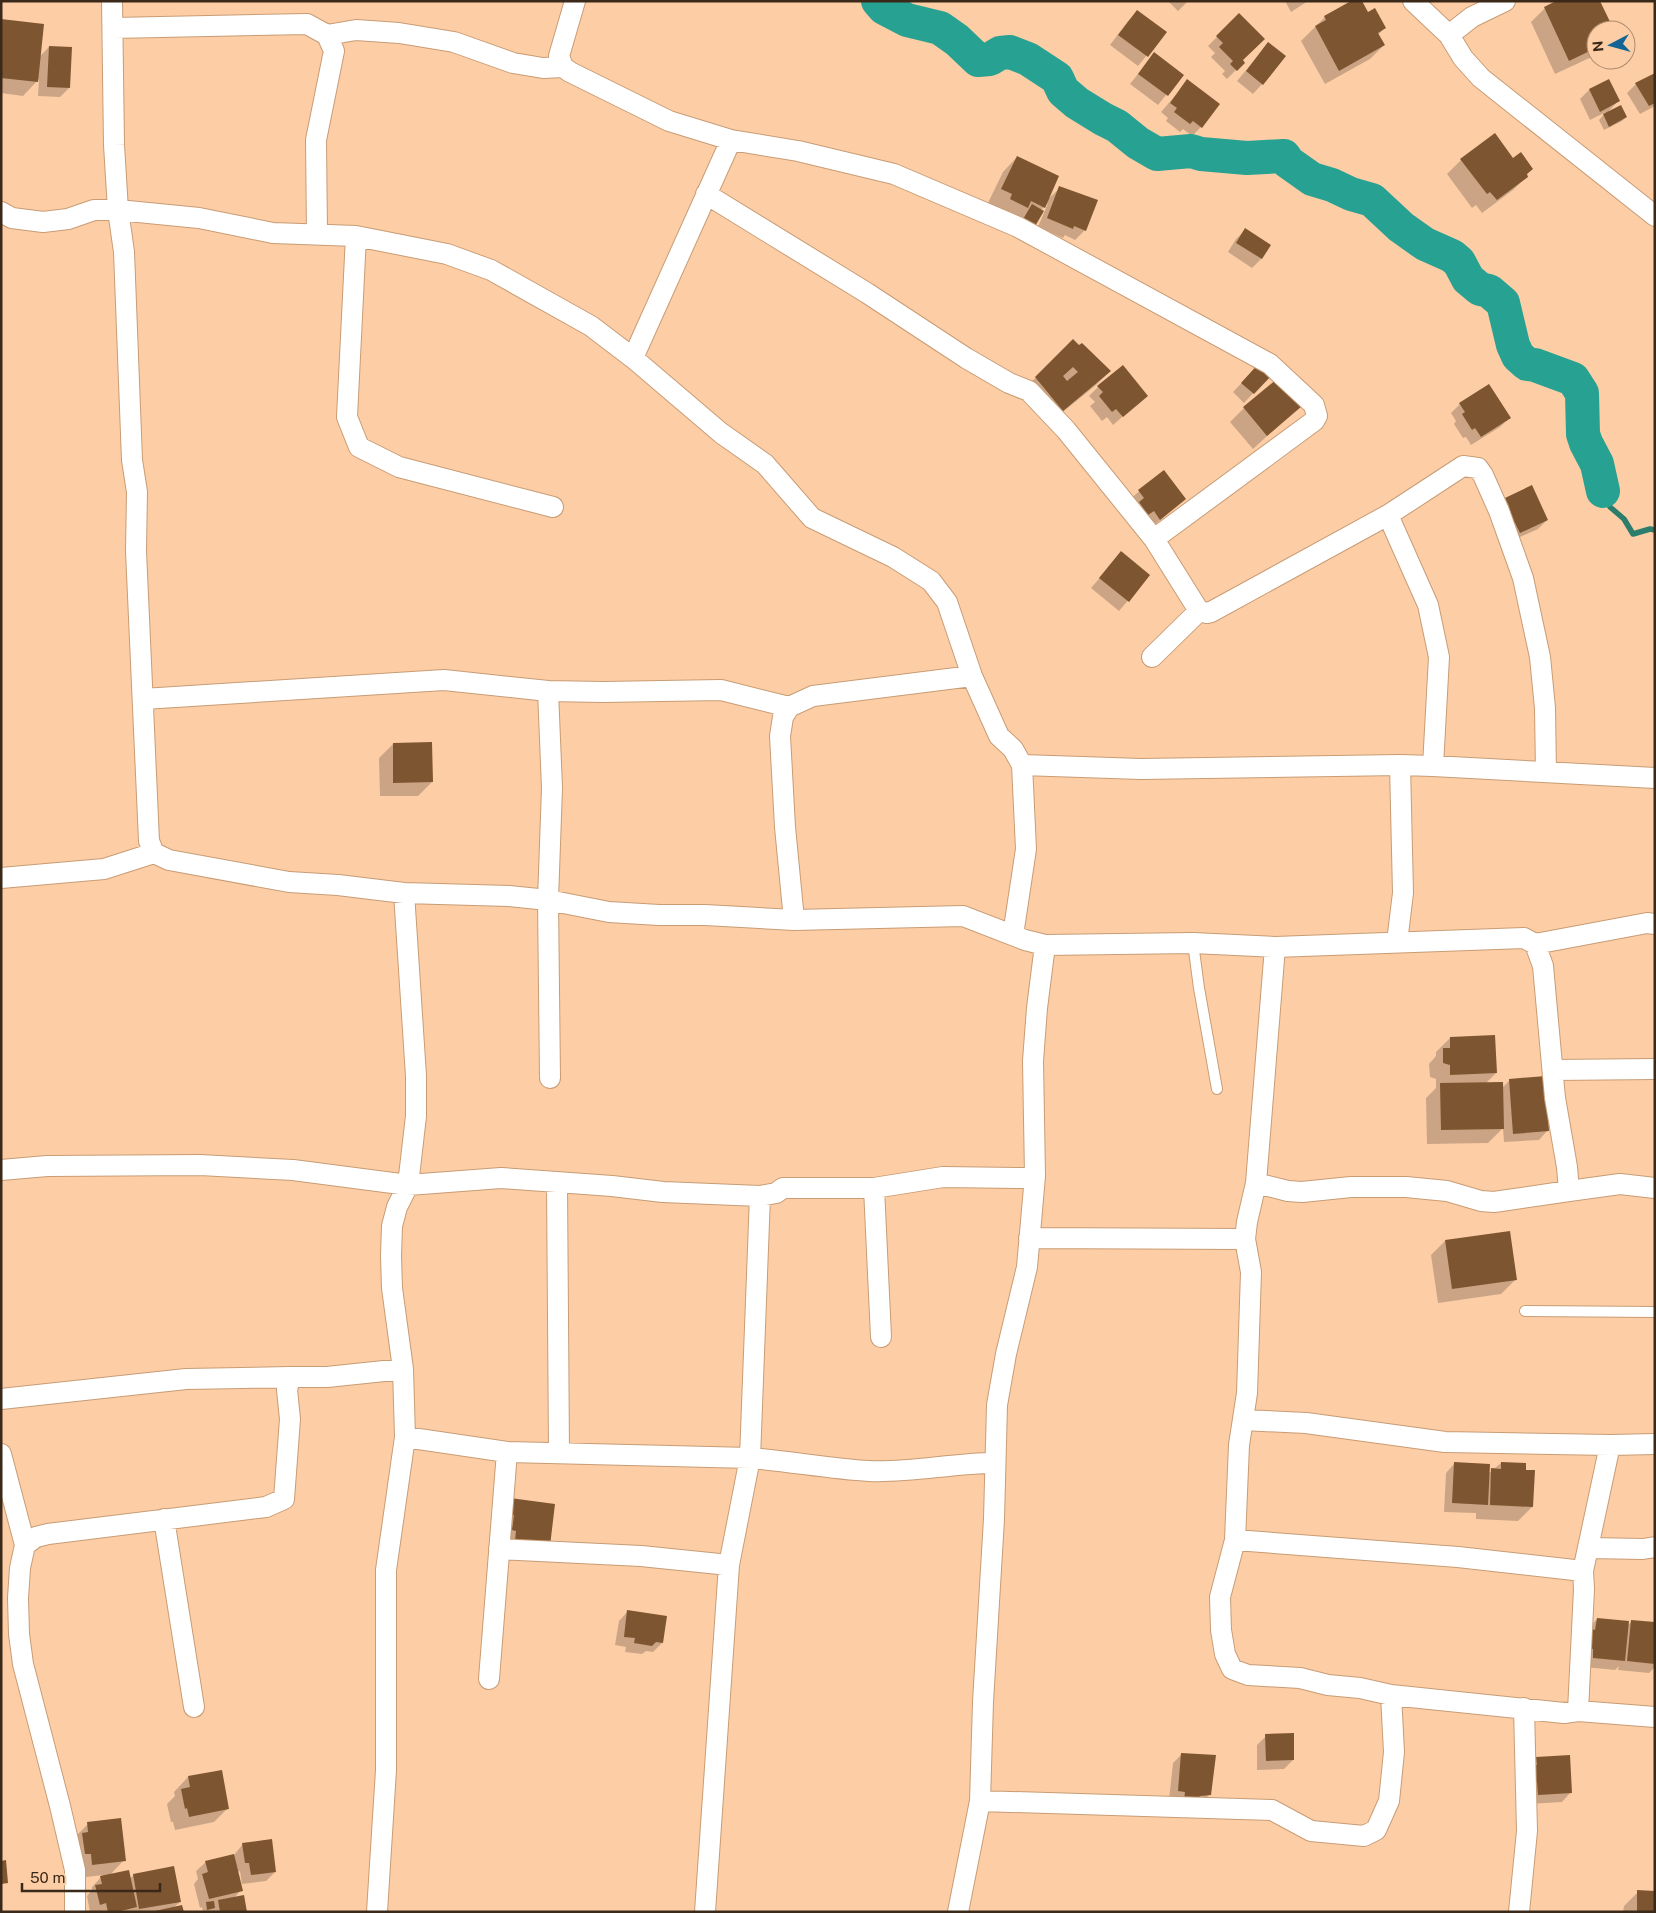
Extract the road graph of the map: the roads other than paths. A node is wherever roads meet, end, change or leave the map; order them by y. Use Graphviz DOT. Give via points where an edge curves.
graph roads {
  1 [pos="112,1"];
  2 [pos="575,1"];
  3 [pos="1413,1"];
  4 [pos="1505,1"];
  5 [pos="113,28"];
  6 [pos="327,35"];
  7 [pos="1449,35"];
  8 [pos="563,67"];
  9 [pos="731,140"];
  10 [pos="706,194"];
  11 [pos="118,210"];
  12 [pos="1,212"];
  13 [pos="1655,216"];
  14 [pos="317,234"];
  15 [pos="356,236"];
  16 [pos="633,358"];
  17 [pos="553,507"];
  18 [pos="1388,515"];
  19 [pos="1154,539"];
  20 [pos="1199,611"];
  21 [pos="1152,657"];
  22 [pos="972,676"];
  23 [pos="548,691"];
  24 [pos="143,699"];
  25 [pos="789,707"];
  26 [pos="1022,765"];
  27 [pos="1400,765"];
  28 [pos="1433,766"];
  29 [pos="1546,772"];
  30 [pos="1655,778"];
  31 [pos="154,853"];
  32 [pos="1,878"];
  33 [pos="404,893"];
  34 [pos="548,900"];
  35 [pos="794,920"];
  36 [pos="1655,924"];
  37 [pos="1013,935"];
  38 [pos="1397,942"];
  39 [pos="1193,943"];
  40 [pos="1535,944"];
  41 [pos="1045,945"];
  42 [pos="1275,947"];
  43 [pos="1655,1069"];
  44 [pos="1553,1070"];
  45 [pos="550,1078"];
  46 [pos="1217,1089"];
  47 [pos="1,1170"];
  48 [pos="1035,1176"];
  49 [pos="557,1182"];
  50 [pos="1256,1183"];
  51 [pos="408,1185"];
  52 [pos="874,1188"];
  53 [pos="1655,1188"];
  54 [pos="1569,1190"];
  55 [pos="760,1196"];
  56 [pos="1029,1238"];
  57 [pos="1245,1239"];
  58 [pos="1525,1311"];
  59 [pos="1655,1312"];
  60 [pos="881,1337"];
  61 [pos="403,1369"];
  62 [pos="290,1377"];
  63 [pos="1,1399"];
  64 [pos="1243,1420"];
  65 [pos="405,1437"];
  66 [pos="1655,1444"];
  67 [pos="1610,1445"];
  68 [pos="507,1452"];
  69 [pos="559,1452"];
  70 [pos="1,1454"];
  71 [pos="750,1458"];
  72 [pos="995,1463"];
  73 [pos="164,1519"];
  74 [pos="1235,1540"];
  75 [pos="25,1545"];
  76 [pos="1655,1547"];
  77 [pos="1589,1548"];
  78 [pos="500,1549"];
  79 [pos="729,1565"];
  80 [pos="1583,1571"];
  81 [pos="489,1679"];
  82 [pos="1391,1695"];
  83 [pos="194,1707"];
  84 [pos="1524,1708"];
  85 [pos="1578,1711"];
  86 [pos="1655,1718"];
  87 [pos="980,1800"];
  88 [pos="75,1912"];
  89 [pos="377,1912"];
  90 [pos="706,1912"];
  91 [pos="958,1912"];
  92 [pos="1519,1912"];
  1 -- 5 [label="street"];
  2 -- 8 [label="street" via="559,56"];
  3 -- 7 [label="street"];
  4 -- 7 [label="street" via="1472,17"];
  5 -- 6 [label="street" via="307,24"];
  5 -- 11 [label="street"];
  6 -- 8 [label="street" via="356,30 399,33 454,42 513,62 543,68"];
  6 -- 14 [label="street" via="334,51 316,140"];
  7 -- 13 [label="street" via="1481,78"];
  8 -- 9 [label="street" via="669,121"];
  9 -- 10 [label="street"];
  9 -- 19 [label="street" via="798,151 894,174 1018,227 1270,364 1314,405 1317,416 1314,421"];
  10 -- 16 [label="street"];
  10 -- 19 [label="street" via="966,358 1009,383 1029,390 1066,430"];
  11 -- 12 [label="street" via="94,210 68,219 43,222 12,218"];
  11 -- 14 [label="street" via="199,218 273,233"];
  11 -- 24 [label="street" via="124,252 132,460 137,492 136,551"];
  14 -- 15 [label="street"];
  15 -- 16 [label="street" via="448,254 491,270 591,326"];
  15 -- 17 [label="street" via="347,417 359,447 399,466"];
  16 -- 22 [label="street" via="721,433 765,464 812,518 893,557 931,581 947,602"];
  18 -- 20 [label="street" via="1211,612"];
  18 -- 28 [label="street" via="1428,606 1439,658"];
  18 -- 29 [label="street" via="1463,466 1478,468 1483,475 1523,578 1540,657"];
  19 -- 20 [label="street"];
  20 -- 21 [label="street"];
  22 -- 25 [label="street" via="813,696"];
  22 -- 26 [label="street" via="999,736 1013,749"];
  23 -- 24 [label="street" via="444,680"];
  23 -- 25 [label="street" via="721,690"];
  23 -- 34 [label="street" via="552,788"];
  24 -- 31 [label="street" via="149,841"];
  25 -- 35 [label="street" via="783,717 780,736"];
  26 -- 27 [label="street" via="1141,769"];
  26 -- 37 [label="street" via="1026,849"];
  27 -- 28 [label="street"];
  27 -- 38 [label="street" via="1403,893"];
  28 -- 29 [label="street"];
  29 -- 30 [label="street"];
  31 -- 32 [label="street" via="104,869"];
  31 -- 33 [label="street" via="169,860 289,882"];
  33 -- 34 [label="street"];
  33 -- 51 [label="street" via="416,1076 416,1116"];
  34 -- 35 [label="street" via="609,912"];
  34 -- 45 [label="street"];
  35 -- 37 [label="street" via="963,916"];
  36 -- 40 [label="street"];
  37 -- 41 [label="street"];
  38 -- 40 [label="street" via="1524,938"];
  38 -- 42 [label="street"];
  39 -- 41 [label="street"];
  39 -- 42 [label="street"];
  39 -- 46 [label="lane"];
  40 -- 44 [label="street" via="1544,966"];
  41 -- 48 [label="street" via="1033,1062"];
  42 -- 50 [label="street"];
  43 -- 44 [label="street"];
  44 -- 54 [label="street"];
  47 -- 51 [label="street" via="47,1166 200,1165 294,1170"];
  48 -- 52 [label="street" via="942,1177"];
  48 -- 56 [label="street"];
  49 -- 51 [label="street" via="501,1178"];
  49 -- 55 [label="street" via="663,1192"];
  49 -- 69 [label="street"];
  50 -- 54 [label="street" via="1295,1192 1406,1186 1494,1202"];
  50 -- 57 [label="street"];
  51 -- 61 [label="street" via="392,1226 391,1256"];
  52 -- 55 [label="street" via="783,1188"];
  52 -- 60 [label="street"];
  53 -- 54 [label="street" via="1620,1184"];
  55 -- 71 [label="street"];
  56 -- 57 [label="street"];
  56 -- 72 [label="street" via="1027,1267 997,1404"];
  57 -- 64 [label="street" via="1251,1272 1247,1393"];
  58 -- 59 [label="lane"];
  61 -- 62 [label="street" via="328,1377"];
  61 -- 65 [label="street"];
  62 -- 63 [label="street" via="186,1379"];
  62 -- 73 [label="street" via="284,1499 266,1506"];
  64 -- 67 [label="street" via="1306,1423 1445,1442"];
  64 -- 74 [label="street"];
  65 -- 68 [label="street"];
  65 -- 89 [label="street" via="386,1570 386,1770"];
  66 -- 67 [label="street"];
  67 -- 77 [label="street"];
  68 -- 69 [label="street"];
  68 -- 78 [label="street"];
  69 -- 71 [label="street"];
  70 -- 75 [label="street"];
  71 -- 72 [label="street" via="868,1471"];
  71 -- 79 [label="street"];
  72 -- 87 [label="street"];
  73 -- 75 [label="street" via="48,1534"];
  73 -- 83 [label="street"];
  74 -- 80 [label="street" via="1458,1557"];
  74 -- 82 [label="street" via="1220,1596 1220,1630 1232,1669 1248,1675 1300,1678"];
  75 -- 88 [label="street" via="18,1598 23,1664 75,1870"];
  76 -- 77 [label="street"];
  77 -- 80 [label="street"];
  78 -- 79 [label="street" via="641,1556"];
  78 -- 81 [label="street"];
  79 -- 90 [label="street"];
  80 -- 85 [label="street"];
  82 -- 84 [label="street"];
  82 -- 87 [label="street" via="1394,1752 1389,1802 1376,1830 1364,1836 1311,1831 1272,1810"];
  84 -- 85 [label="street" via="1564,1713"];
  84 -- 92 [label="street" via="1527,1832"];
  85 -- 86 [label="street"];
  87 -- 91 [label="street"];
}
